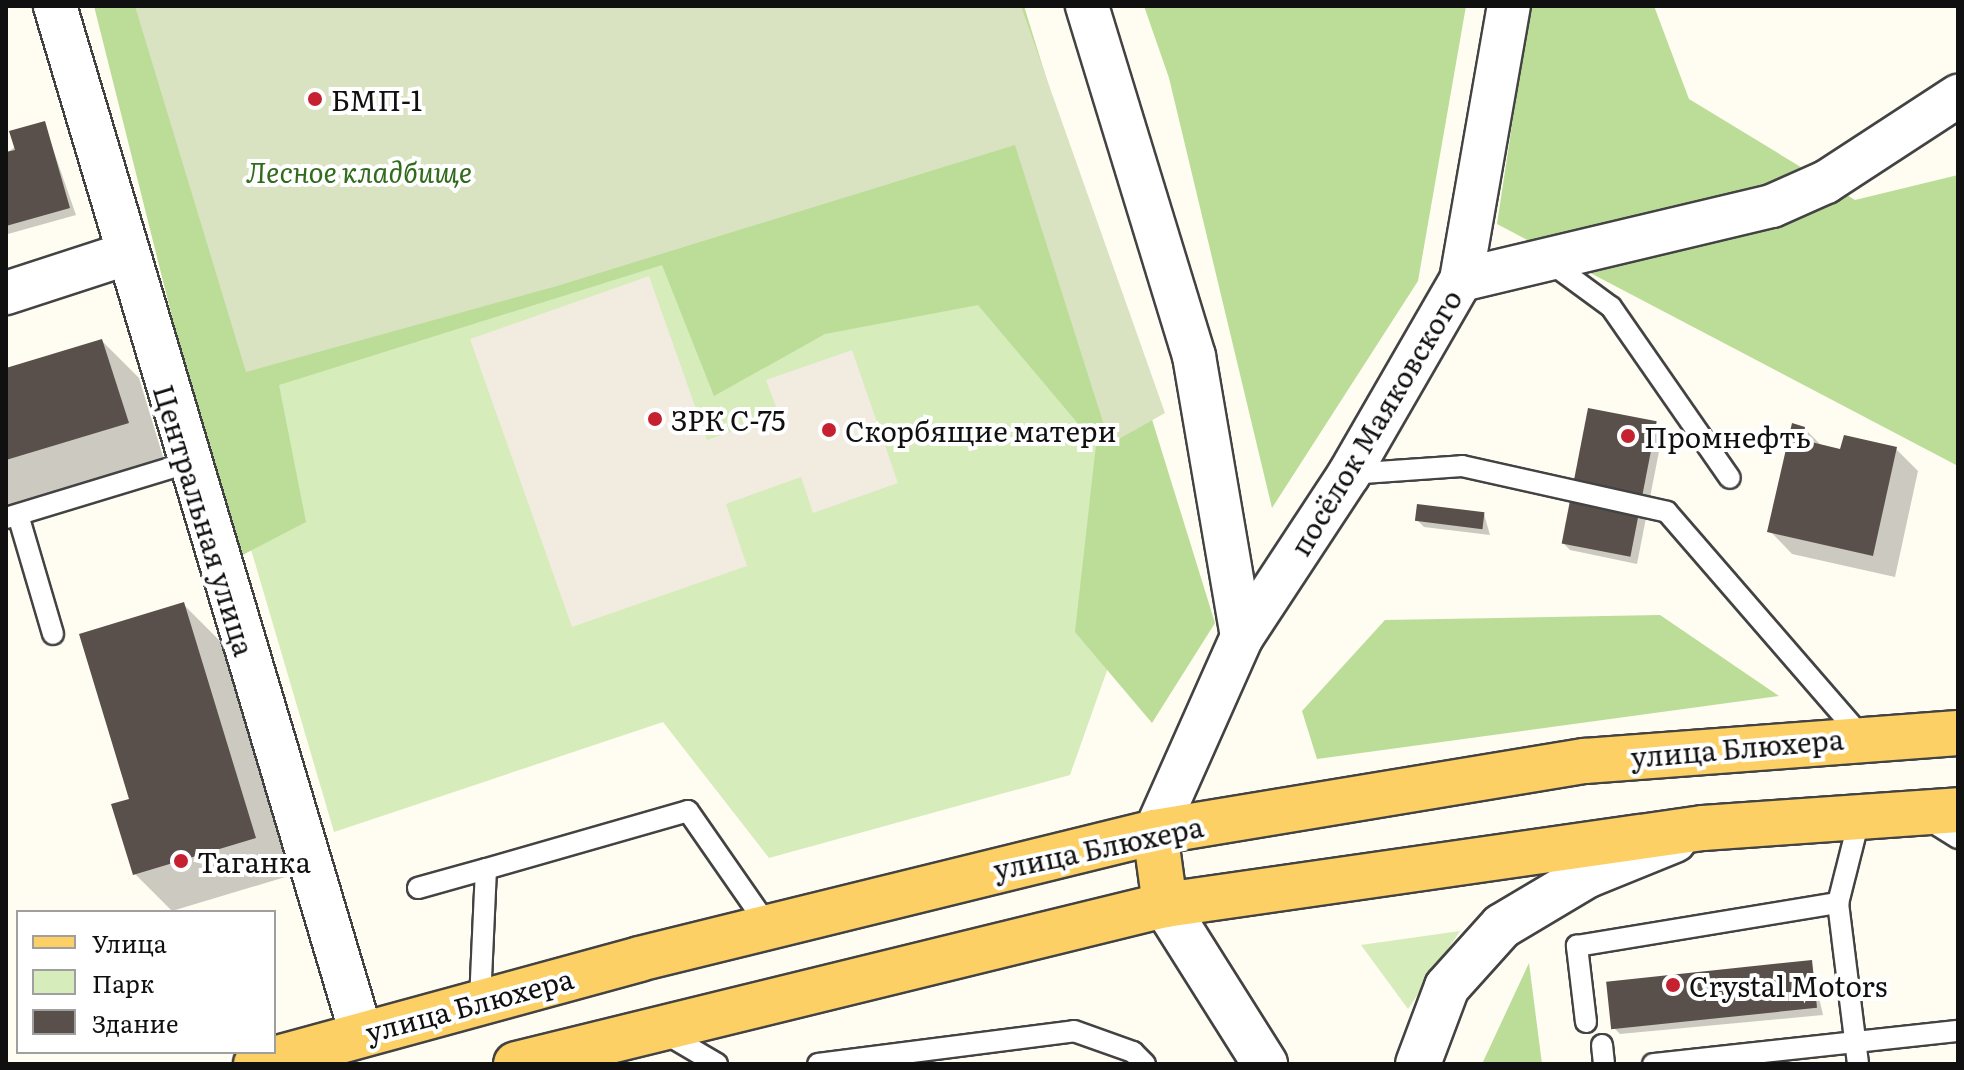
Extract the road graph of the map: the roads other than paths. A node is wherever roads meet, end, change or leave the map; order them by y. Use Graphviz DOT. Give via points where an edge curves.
graph roads {
  1 [pos="55,6"];
  2 [pos="1087,6"];
  3 [pos="1509,6"];
  4 [pos="1958,96"];
  5 [pos="126,254"];
  6 [pos="1545,259"];
  7 [pos="1461,280"];
  8 [pos="6,293"];
  9 [pos="187,463"];
  10 [pos="1349,474"];
  11 [pos="1730,478"];
  12 [pos="12,516"];
  13 [pos="53,634"];
  14 [pos="1242,637"];
  15 [pos="1958,733"];
  16 [pos="1861,736"];
  17 [pos="1937,811"];
  18 [pos="1860,816"];
  19 [pos="1703,828"];
  20 [pos="1155,832"];
  21 [pos="1958,838"];
  22 [pos="486,869"];
  23 [pos="418,888"];
  24 [pos="1838,903"];
  25 [pos="1165,905"];
  26 [pos="768,926"];
  27 [pos="480,1001"];
  28 [pos="1586,1022"];
  29 [pos="658,1029"];
  30 [pos="1958,1031"];
  31 [pos="361,1033"];
  32 [pos="1855,1042"];
  33 [pos="256,1064"];
  34 [pos="516,1064"];
  35 [pos="717,1064"];
  36 [pos="818,1064"];
  37 [pos="1145,1064"];
  38 [pos="1265,1064"];
  39 [pos="1418,1064"];
  40 [pos="1653,1064"];
  41 [pos="1858,1064"];
  1 -- 5 [label="street, Центральная улица"];
  2 -- 14 [label="street" via="1194,356"];
  3 -- 7 [label="street, посёлок Маяковского"];
  4 -- 6 [label="street" via="1882,149 1772,206 1671,235"];
  5 -- 8 [label="street"];
  5 -- 9 [label="street, Центральная улица"];
  6 -- 7 [label="street"];
  6 -- 11 [label="lane" via="1611,307"];
  7 -- 10 [label="street, посёлок Маяковского"];
  9 -- 12 [label="lane"];
  9 -- 31 [label="street, Центральная улица"];
  10 -- 14 [label="street, посёлок Маяковского"];
  10 -- 16 [label="lane" via="1462,466 1667,512"];
  12 -- 13 [label="lane"];
  14 -- 20 [label="street, посёлок Маяковского"];
  15 -- 16 [label="main road, улица Блюхера"];
  16 -- 20 [label="main road, улица Блюхера" via="1585,761"];
  17 -- 18 [label="main road"];
  17 -- 21 [label="lane"];
  18 -- 19 [label="main road"];
  18 -- 24 [label="lane"];
  19 -- 25 [label="main road"];
  19 -- 39 [label="street" via="1588,875 1502,926 1447,987"];
  20 -- 25 [label="main road"];
  20 -- 26 [label="main road, улица Блюхера"];
  22 -- 23 [label="lane"];
  22 -- 26 [label="lane" via="688,811"];
  22 -- 27 [label="lane"];
  24 -- 28 [label="lane" via="1577,946"];
  24 -- 32 [label="lane"];
  25 -- 29 [label="main road"];
  25 -- 38 [label="street"];
  26 -- 27 [label="main road, улица Блюхера"];
  27 -- 31 [label="main road, улица Блюхера"];
  29 -- 34 [label="main road"];
  29 -- 35 [label="lane"];
  30 -- 32 [label="lane"];
  31 -- 33 [label="main road, улица Блюхера"];
  32 -- 40 [label="lane"];
  32 -- 41 [label="lane"];
  36 -- 37 [label="lane" via="1074,1031 1133,1052"];
}
